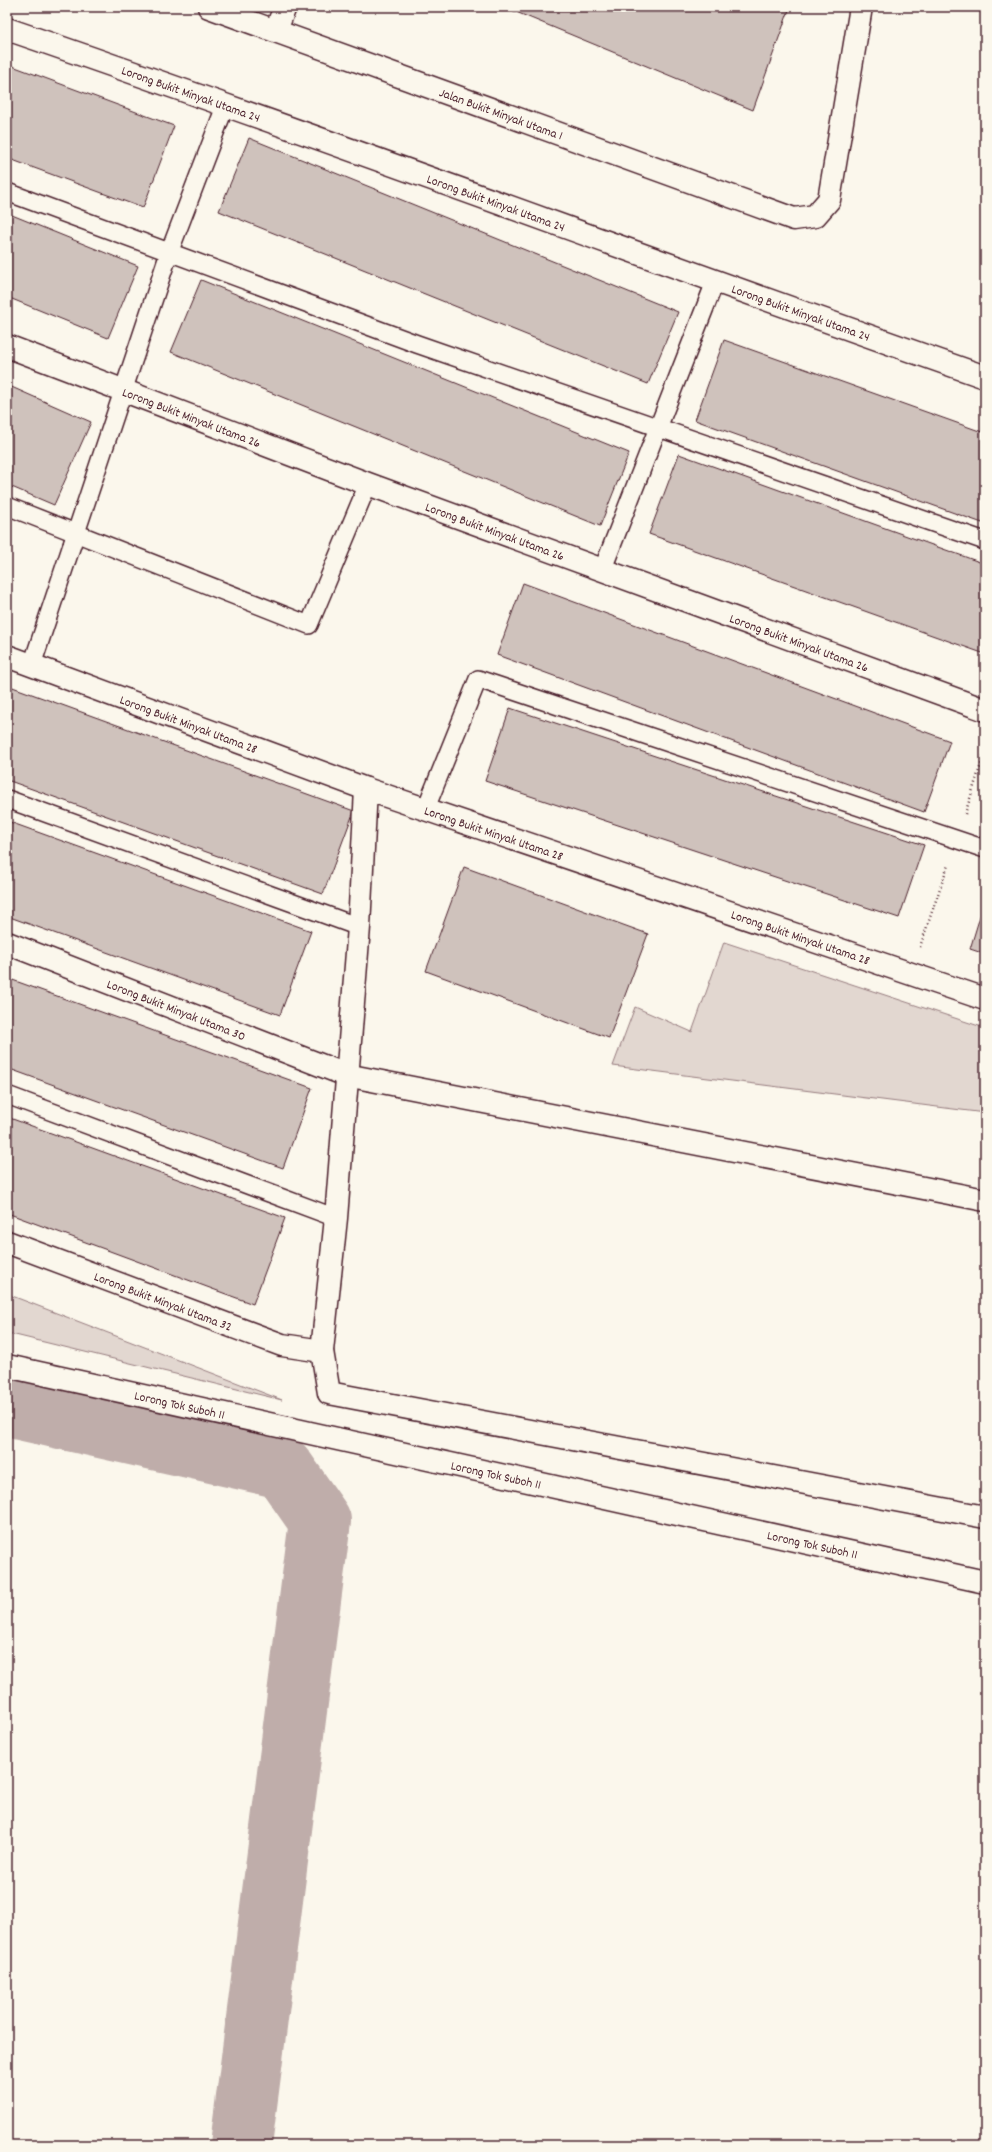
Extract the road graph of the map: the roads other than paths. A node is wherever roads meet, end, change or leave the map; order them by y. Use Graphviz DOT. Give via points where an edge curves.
graph roads {
  1 [pos="209,7"];
  2 [pos="285,7"];
  3 [pos="861,7"];
  4 [pos="235,11"];
  5 [pos="7,29"];
  6 [pos="276,30"];
  7 [pos="226,104"];
  8 [pos="7,192"];
  9 [pos="169,253"];
  10 [pos="715,282"];
  11 [pos="7,346"];
  12 [pos="985,377"];
  13 [pos="123,390"];
  14 [pos="659,428"];
  15 [pos="368,484"];
  16 [pos="7,506"];
  17 [pos="77,533"];
  18 [pos="985,540"];
  19 [pos="602,570"];
  20 [pos="7,656"];
  21 [pos="32,665"];
  22 [pos="985,710"];
  23 [pos="366,789"];
  24 [pos="7,800"];
  25 [pos="426,808"];
  26 [pos="985,849"];
  27 [pos="359,927"];
  28 [pos="7,943"];
  29 [pos="985,999"];
  30 [pos="346,1075"];
  31 [pos="7,1094"];
  32 [pos="985,1200"];
  33 [pos="336,1218"];
  34 [pos="7,1242"];
  35 [pos="322,1351"];
  36 [pos="7,1366"];
  37 [pos="985,1517"];
  38 [pos="985,1582"];
  1 -- 4 [label="street, Jalan Bukit Minyak Utama 1"];
  2 -- 6 [label="street"];
  3 -- 6 [label="street, Jalan Bukit Minyak Utama 1" via="829,200 815,216 794,219"];
  4 -- 6 [label="street, Jalan Bukit Minyak Utama 1"];
  5 -- 7 [label="street, Lorong Bukit Minyak Utama 24"];
  7 -- 9 [label="lane"];
  7 -- 10 [label="street, Lorong Bukit Minyak Utama 24"];
  8 -- 9 [label="lane"];
  9 -- 13 [label="lane"];
  9 -- 14 [label="lane" via="417,344"];
  10 -- 12 [label="street, Lorong Bukit Minyak Utama 24"];
  10 -- 14 [label="lane"];
  11 -- 13 [label="street, Lorong Bukit Minyak Utama 26"];
  13 -- 15 [label="street, Lorong Bukit Minyak Utama 26"];
  13 -- 17 [label="lane"];
  14 -- 18 [label="lane"];
  14 -- 19 [label="lane"];
  15 -- 17 [label="lane" via="309,625"];
  15 -- 19 [label="street, Lorong Bukit Minyak Utama 26"];
  16 -- 17 [label="lane"];
  17 -- 21 [label="lane"];
  19 -- 22 [label="street, Lorong Bukit Minyak Utama 26"];
  20 -- 21 [label="street, Lorong Bukit Minyak Utama 28"];
  21 -- 23 [label="street, Lorong Bukit Minyak Utama 28"];
  23 -- 25 [label="street, Lorong Bukit Minyak Utama 28"];
  23 -- 27 [label="street"];
  24 -- 27 [label="lane"];
  25 -- 26 [label="lane" via="478,679"];
  25 -- 29 [label="street, Lorong Bukit Minyak Utama 28"];
  27 -- 30 [label="street"];
  28 -- 30 [label="street, Lorong Bukit Minyak Utama 30"];
  30 -- 32 [label="street, Lorong Bukit Minyak Utama 30"];
  30 -- 33 [label="street"];
  31 -- 33 [label="lane"];
  33 -- 35 [label="street"];
  34 -- 35 [label="street, Lorong Bukit Minyak Utama 32" via="282,1345"];
  35 -- 37 [label="street" via="329,1393"];
  36 -- 38 [label="street, Lorong Tok Suboh 11"];
}
